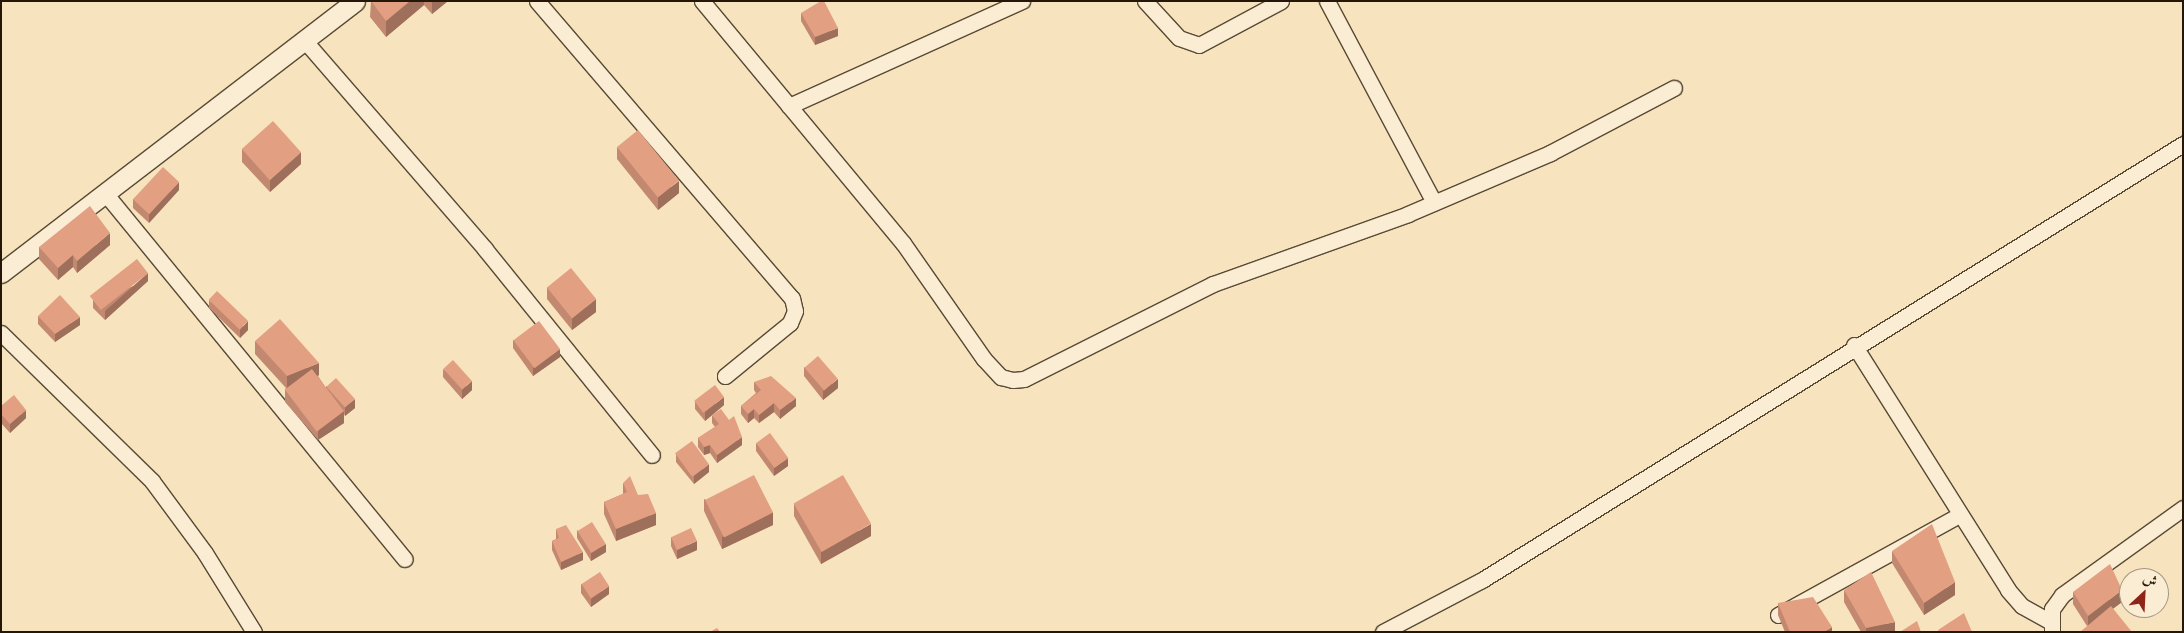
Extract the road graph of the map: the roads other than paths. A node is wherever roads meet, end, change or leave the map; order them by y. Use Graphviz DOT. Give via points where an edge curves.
graph roads {
  1 [pos="355,1"];
  2 [pos="537,1"];
  3 [pos="702,1"];
  4 [pos="1022,1"];
  5 [pos="1145,1"];
  6 [pos="1281,1"];
  7 [pos="1327,1"];
  8 [pos="305,41"];
  9 [pos="1674,88"];
  10 [pos="789,106"];
  11 [pos="2183,144"];
  12 [pos="105,193"];
  13 [pos="1434,202"];
  14 [pos="1,273"];
  15 [pos="1,333"];
  16 [pos="1854,345"];
  17 [pos="725,376"];
  18 [pos="652,455"];
  19 [pos="2183,508"];
  20 [pos="1959,515"];
  21 [pos="405,559"];
  22 [pos="1778,615"];
  23 [pos="2051,627"];
  24 [pos="254,632"];
  25 [pos="1383,632"];
  1 -- 8 [label="street"];
  2 -- 17 [label="street" via="792,298 795,311 790,323"];
  3 -- 10 [label="street"];
  4 -- 10 [label="street"];
  5 -- 6 [label="street" via="1180,38 1199,45"];
  7 -- 13 [label="street"];
  8 -- 12 [label="street"];
  8 -- 18 [label="street" via="485,249"];
  9 -- 13 [label="street" via="1550,153"];
  10 -- 13 [label="street" via="903,242 984,359 1002,377 1013,380 1024,378 1213,284"];
  11 -- 16 [label="street"];
  12 -- 14 [label="street"];
  12 -- 21 [label="street"];
  15 -- 24 [label="street" via="152,481 205,553"];
  16 -- 20 [label="street"];
  16 -- 25 [label="street" via="1482,580"];
  19 -- 23 [label="street" via="2062,594 2052,609"];
  20 -- 22 [label="street"];
  20 -- 23 [label="street" via="2012,595"];
}
